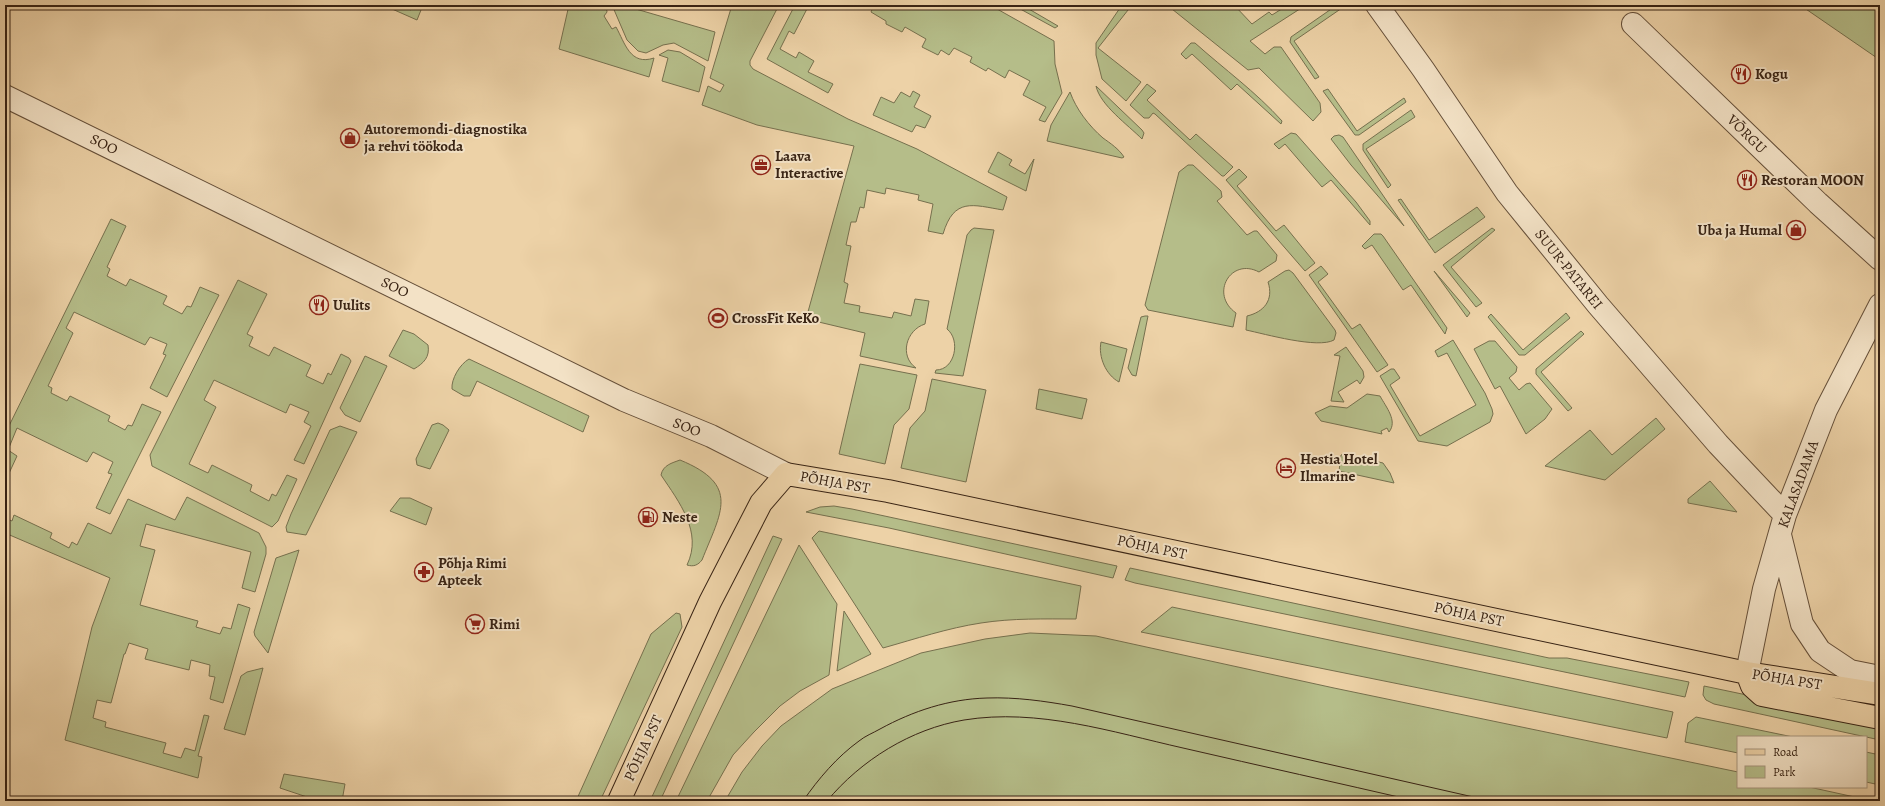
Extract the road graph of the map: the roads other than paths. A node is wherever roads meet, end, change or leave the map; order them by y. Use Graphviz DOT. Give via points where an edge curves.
graph roads {
  1 [pos="1377,5"];
  2 [pos="1633,24"];
  3 [pos="5,96"];
  4 [pos="1880,259"];
  5 [pos="1880,305"];
  6 [pos="786,474"];
  7 [pos="1783,524"];
  8 [pos="1747,673"];
  9 [pos="1880,677"];
  10 [pos="1880,694"];
  11 [pos="1880,718"];
  12 [pos="619,801"];
  1 -- 7 [label="street, SUUR-PATAREI" via="1507,193"];
  2 -- 4 [label="street, VÕRGU" via="1818,203"];
  3 -- 6 [label="street, SOO" via="624,400 711,436"];
  5 -- 7 [label="street, KALASADAMA" via="1826,410"];
  6 -- 8 [label="main road, PÕHJA PST" via="896,492"];
  6 -- 12 [label="main road, PÕHJA PST" via="761,503 710,602"];
  7 -- 8 [label="street, KALASADAMA" via="1764,589"];
  7 -- 9 [label="street" via="1802,624 1820,651 1850,671"];
  8 -- 10 [label="main road, PÕHJA PST"];
  8 -- 11 [label="main road" via="1752,686 1762,695"];
}
